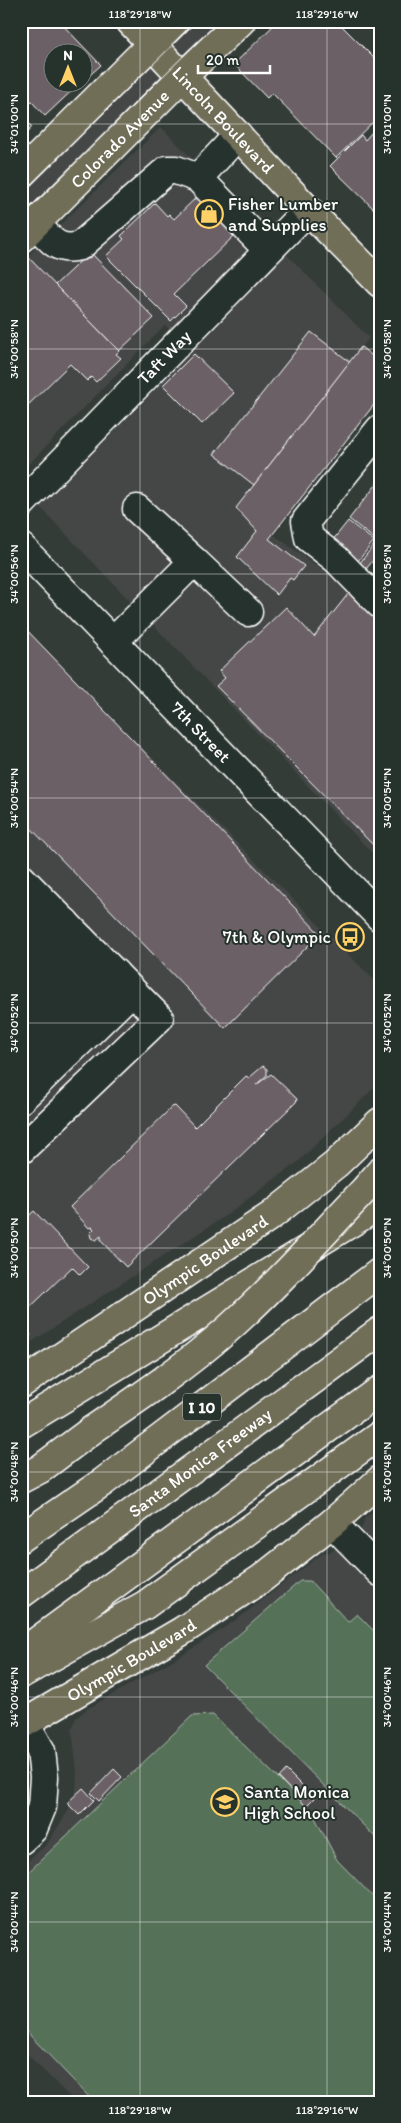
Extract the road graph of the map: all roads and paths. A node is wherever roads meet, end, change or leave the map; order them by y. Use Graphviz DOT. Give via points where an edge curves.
graph roads {
  1 [pos="130,21"];
  2 [pos="175,21"];
  3 [pos="241,21"];
  4 [pos="152,44"];
  5 [pos="182,76"];
  6 [pos="238,135"];
  7 [pos="21,174"];
  8 [pos="198,178"];
  9 [pos="308,210"];
  10 [pos="28,231"];
  11 [pos="268,250"];
  12 [pos="380,282"];
  13 [pos="380,430"];
  14 [pos="21,504"];
  15 [pos="137,509"];
  16 [pos="21,547"];
  17 [pos="194,561"];
  18 [pos="380,604"];
  19 [pos="248,612"];
  20 [pos="114,642"];
  21 [pos="380,917"];
  22 [pos="21,930"];
  23 [pos="70,931"];
  24 [pos="21,948"];
  25 [pos="21,965"];
  26 [pos="21,984"];
  27 [pos="21,997"];
  28 [pos="21,1011"];
  29 [pos="21,1028"];
  30 [pos="21,1046"];
  31 [pos="21,1064"];
  32 [pos="21,1082"];
  33 [pos="21,1100"];
  34 [pos="380,1122"];
  35 [pos="21,1150"];
  36 [pos="375,1188"];
  37 [pos="380,1272"];
  38 [pos="380,1331"];
  39 [pos="21,1384"];
  40 [pos="380,1390"];
  41 [pos="21,1424"];
  42 [pos="380,1435"];
  43 [pos="21,1480"];
  44 [pos="380,1480"];
  45 [pos="332,1523"];
  46 [pos="21,1538"];
  47 [pos="378,1567"];
  48 [pos="21,1594"];
  49 [pos="21,1653"];
  50 [pos="21,1674"];
  51 [pos="23,1724"];
  52 [pos="21,1840"];
  1 -- 4 [label="main road, Lincoln Boulevard"];
  2 -- 4 [label="main road"];
  3 -- 5 [label="main road, Colorado Avenue"];
  4 -- 5 [label="main road, Lincoln Boulevard"];
  4 -- 7 [label="main road"];
  5 -- 6 [label="main road, Lincoln Boulevard"];
  5 -- 10 [label="main road, Colorado Avenue"];
  6 -- 8 [label="street"];
  6 -- 9 [label="main road, Lincoln Boulevard"];
  8 -- 10 [label="street" via="167,170 80,246 70,249 58,247"];
  8 -- 11 [label="street"];
  9 -- 11 [label="street, Taft Way"];
  9 -- 12 [label="main road, Lincoln Boulevard"];
  11 -- 14 [label="street, Taft Way"];
  13 -- 18 [label="street" via="306,521 309,538 336,559"];
  15 -- 17 [label="street"];
  16 -- 20 [label="street, 7th Street"];
  17 -- 19 [label="street"];
  17 -- 20 [label="street"];
  20 -- 21 [label="street, 7th Street"];
  22 -- 23 [label="street"];
  23 -- 24 [label="street"];
  23 -- 25 [label="street"];
  23 -- 26 [label="street"];
  23 -- 27 [label="street"];
  23 -- 28 [label="street"];
  23 -- 29 [label="street"];
  23 -- 30 [label="street"];
  23 -- 31 [label="street"];
  23 -- 32 [label="street"];
  23 -- 33 [label="street"];
  23 -- 35 [label="street" via="159,1018"];
  34 -- 39 [label="main road, Olympic Boulevard" via="336,1164 272,1215"];
  36 -- 41 [label="main road"];
  36 -- 43 [label="main road, bridge" via="228,1328 166,1378"];
  37 -- 46 [label="main road, I 10" via="103,1482"];
  38 -- 48 [label="main road, Santa Monica Freeway / I 10"];
  40 -- 49 [label="main road"];
  42 -- 50 [label="main road" via="146,1605"];
  44 -- 45 [label="main road, Olympic Boulevard"];
  45 -- 47 [label="street"];
  45 -- 51 [label="main road, Olympic Boulevard" via="261,1579"];
  51 -- 52 [label="street" via="41,1752 44,1777 42,1807 33,1829"];
}
